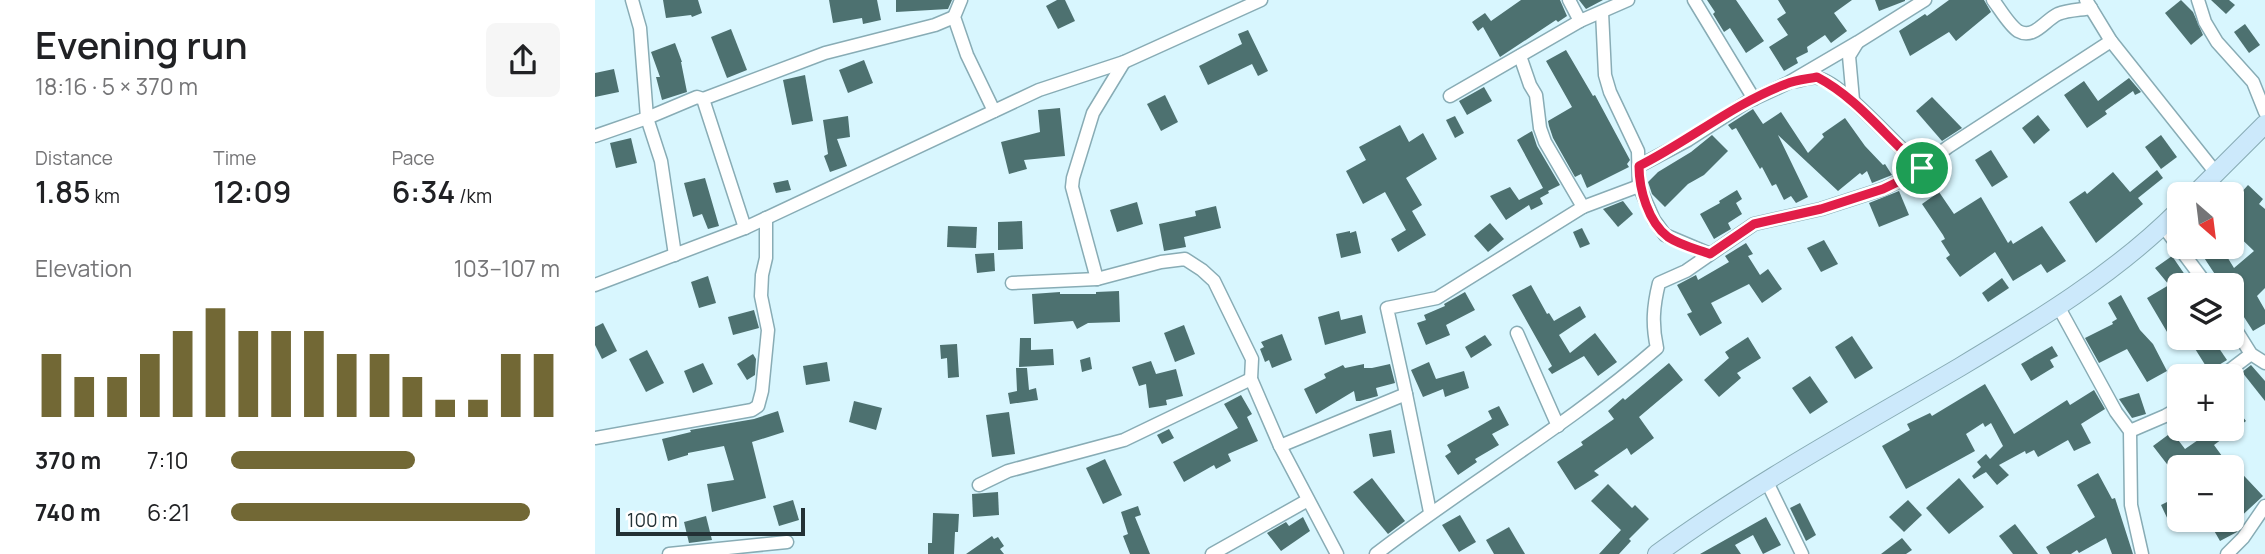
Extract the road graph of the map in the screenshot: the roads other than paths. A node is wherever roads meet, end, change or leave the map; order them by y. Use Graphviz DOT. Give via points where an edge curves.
graph roads {
  1 [pos="632,0"];
  2 [pos="961,0"];
  3 [pos="1261,0"];
  4 [pos="1569,0"];
  5 [pos="1628,0"];
  6 [pos="1695,0"];
  7 [pos="1925,0"];
  8 [pos="1993,0"];
  9 [pos="2198,0"];
  10 [pos="2089,4"];
  11 [pos="1602,12"];
  12 [pos="954,17"];
  13 [pos="1580,21"];
  14 [pos="2111,41"];
  15 [pos="1858,42"];
  16 [pos="1520,56"];
  17 [pos="1124,62"];
  18 [pos="1788,83"];
  19 [pos="1450,96"];
  20 [pos="703,99"];
  21 [pos="1754,99"];
  22 [pos="1853,100"];
  23 [pos="994,110"];
  24 [pos="2265,112"];
  25 [pos="647,118"];
  26 [pos="2265,124"];
  27 [pos="595,136"];
  28 [pos="1639,166"];
  29 [pos="1922,168"];
  30 [pos="2216,173"];
  31 [pos="2207,182"];
  32 [pos="1639,186"];
  33 [pos="1583,207"];
  34 [pos="767,218"];
  35 [pos="2167,222"];
  36 [pos="2163,226"];
  37 [pos="745,228"];
  38 [pos="1710,254"];
  39 [pos="675,255"];
  40 [pos="2198,273"];
  41 [pos="1097,279"];
  42 [pos="1012,283"];
  43 [pos="595,285"];
  44 [pos="2058,306"];
  45 [pos="1517,333"];
  46 [pos="2244,343"];
  47 [pos="2251,354"];
  48 [pos="2265,363"];
  49 [pos="2238,364"];
  50 [pos="1251,379"];
  51 [pos="1406,394"];
  52 [pos="2167,415"];
  53 [pos="1558,426"];
  54 [pos="2130,431"];
  55 [pos="595,438"];
  56 [pos="1280,446"];
  57 [pos="1767,482"];
  58 [pos="979,485"];
  59 [pos="1308,500"];
  60 [pos="2265,506"];
  61 [pos="1430,512"];
  62 [pos="787,542"];
  63 [pos="669,554"];
  64 [pos="1212,554"];
  65 [pos="1337,554"];
  66 [pos="1376,554"];
  67 [pos="1657,554"];
  68 [pos="1802,554"];
  69 [pos="2143,554"];
  70 [pos="2227,554"];
  1 -- 25 [label="street" via="640,27"];
  2 -- 12 [label="street"];
  3 -- 17 [label="street"];
  4 -- 13 [label="street"];
  5 -- 11 [label="street"];
  6 -- 21 [label="street"];
  7 -- 15 [label="street"];
  8 -- 10 [label="street" via="2018,31 2028,33 2052,17"];
  9 -- 24 [label="street" via="2205,22 2253,82"];
  10 -- 14 [label="street"];
  11 -- 13 [label="street"];
  11 -- 28 [label="street" via="1605,75 1638,151"];
  12 -- 20 [label="street" via="825,53"];
  12 -- 23 [label="street"];
  13 -- 16 [label="street"];
  14 -- 29 [label="street"];
  14 -- 30 [label="street"];
  15 -- 18 [label="street"];
  15 -- 22 [label="street" via="1849,56"];
  16 -- 19 [label="street"];
  16 -- 33 [label="street" via="1536,94 1545,142"];
  17 -- 23 [label="street"];
  17 -- 41 [label="street" via="1093,113 1073,178"];
  18 -- 21 [label="street"];
  18 -- 22 [label="street" via="1817,77"];
  20 -- 25 [label="street" via="697,96"];
  20 -- 37 [label="street"];
  21 -- 28 [label="street"];
  22 -- 29 [label="street"];
  23 -- 34 [label="street"];
  25 -- 27 [label="street"];
  25 -- 39 [label="street" via="661,162"];
  26 -- 30 [label="main road"];
  28 -- 32 [label="street"];
  29 -- 38 [label="street" via="1871,193 1754,224"];
  30 -- 31 [label="main road"];
  32 -- 33 [label="street"];
  32 -- 38 [label="street" via="1665,235"];
  33 -- 51 [label="street" via="1437,298 1387,308"];
  34 -- 37 [label="street"];
  34 -- 55 [label="street" via="761,296 768,330 758,406"];
  35 -- 36 [label="main road"];
  36 -- 40 [label="street"];
  36 -- 44 [label="main road" via="2100,279"];
  37 -- 39 [label="street"];
  38 -- 53 [label="street" via="1659,284 1652,326 1657,348"];
  39 -- 43 [label="street"];
  41 -- 42 [label="street"];
  41 -- 50 [label="street" via="1185,259 1202,270 1214,281 1252,359"];
  44 -- 54 [label="street"];
  44 -- 57 [label="main road"];
  45 -- 53 [label="street"];
  46 -- 47 [label="street"];
  47 -- 48 [label="street"];
  47 -- 49 [label="street"];
  50 -- 56 [label="street"];
  50 -- 58 [label="street" via="1123,440 1008,471"];
  51 -- 56 [label="street"];
  51 -- 61 [label="street"];
  52 -- 54 [label="street"];
  53 -- 61 [label="street"];
  54 -- 69 [label="street" via="2131,505"];
  56 -- 59 [label="street"];
  57 -- 67 [label="main road"];
  57 -- 68 [label="street"];
  59 -- 64 [label="street"];
  59 -- 65 [label="street"];
  60 -- 70 [label="street"];
  61 -- 66 [label="street"];
  62 -- 63 [label="street"];
}
